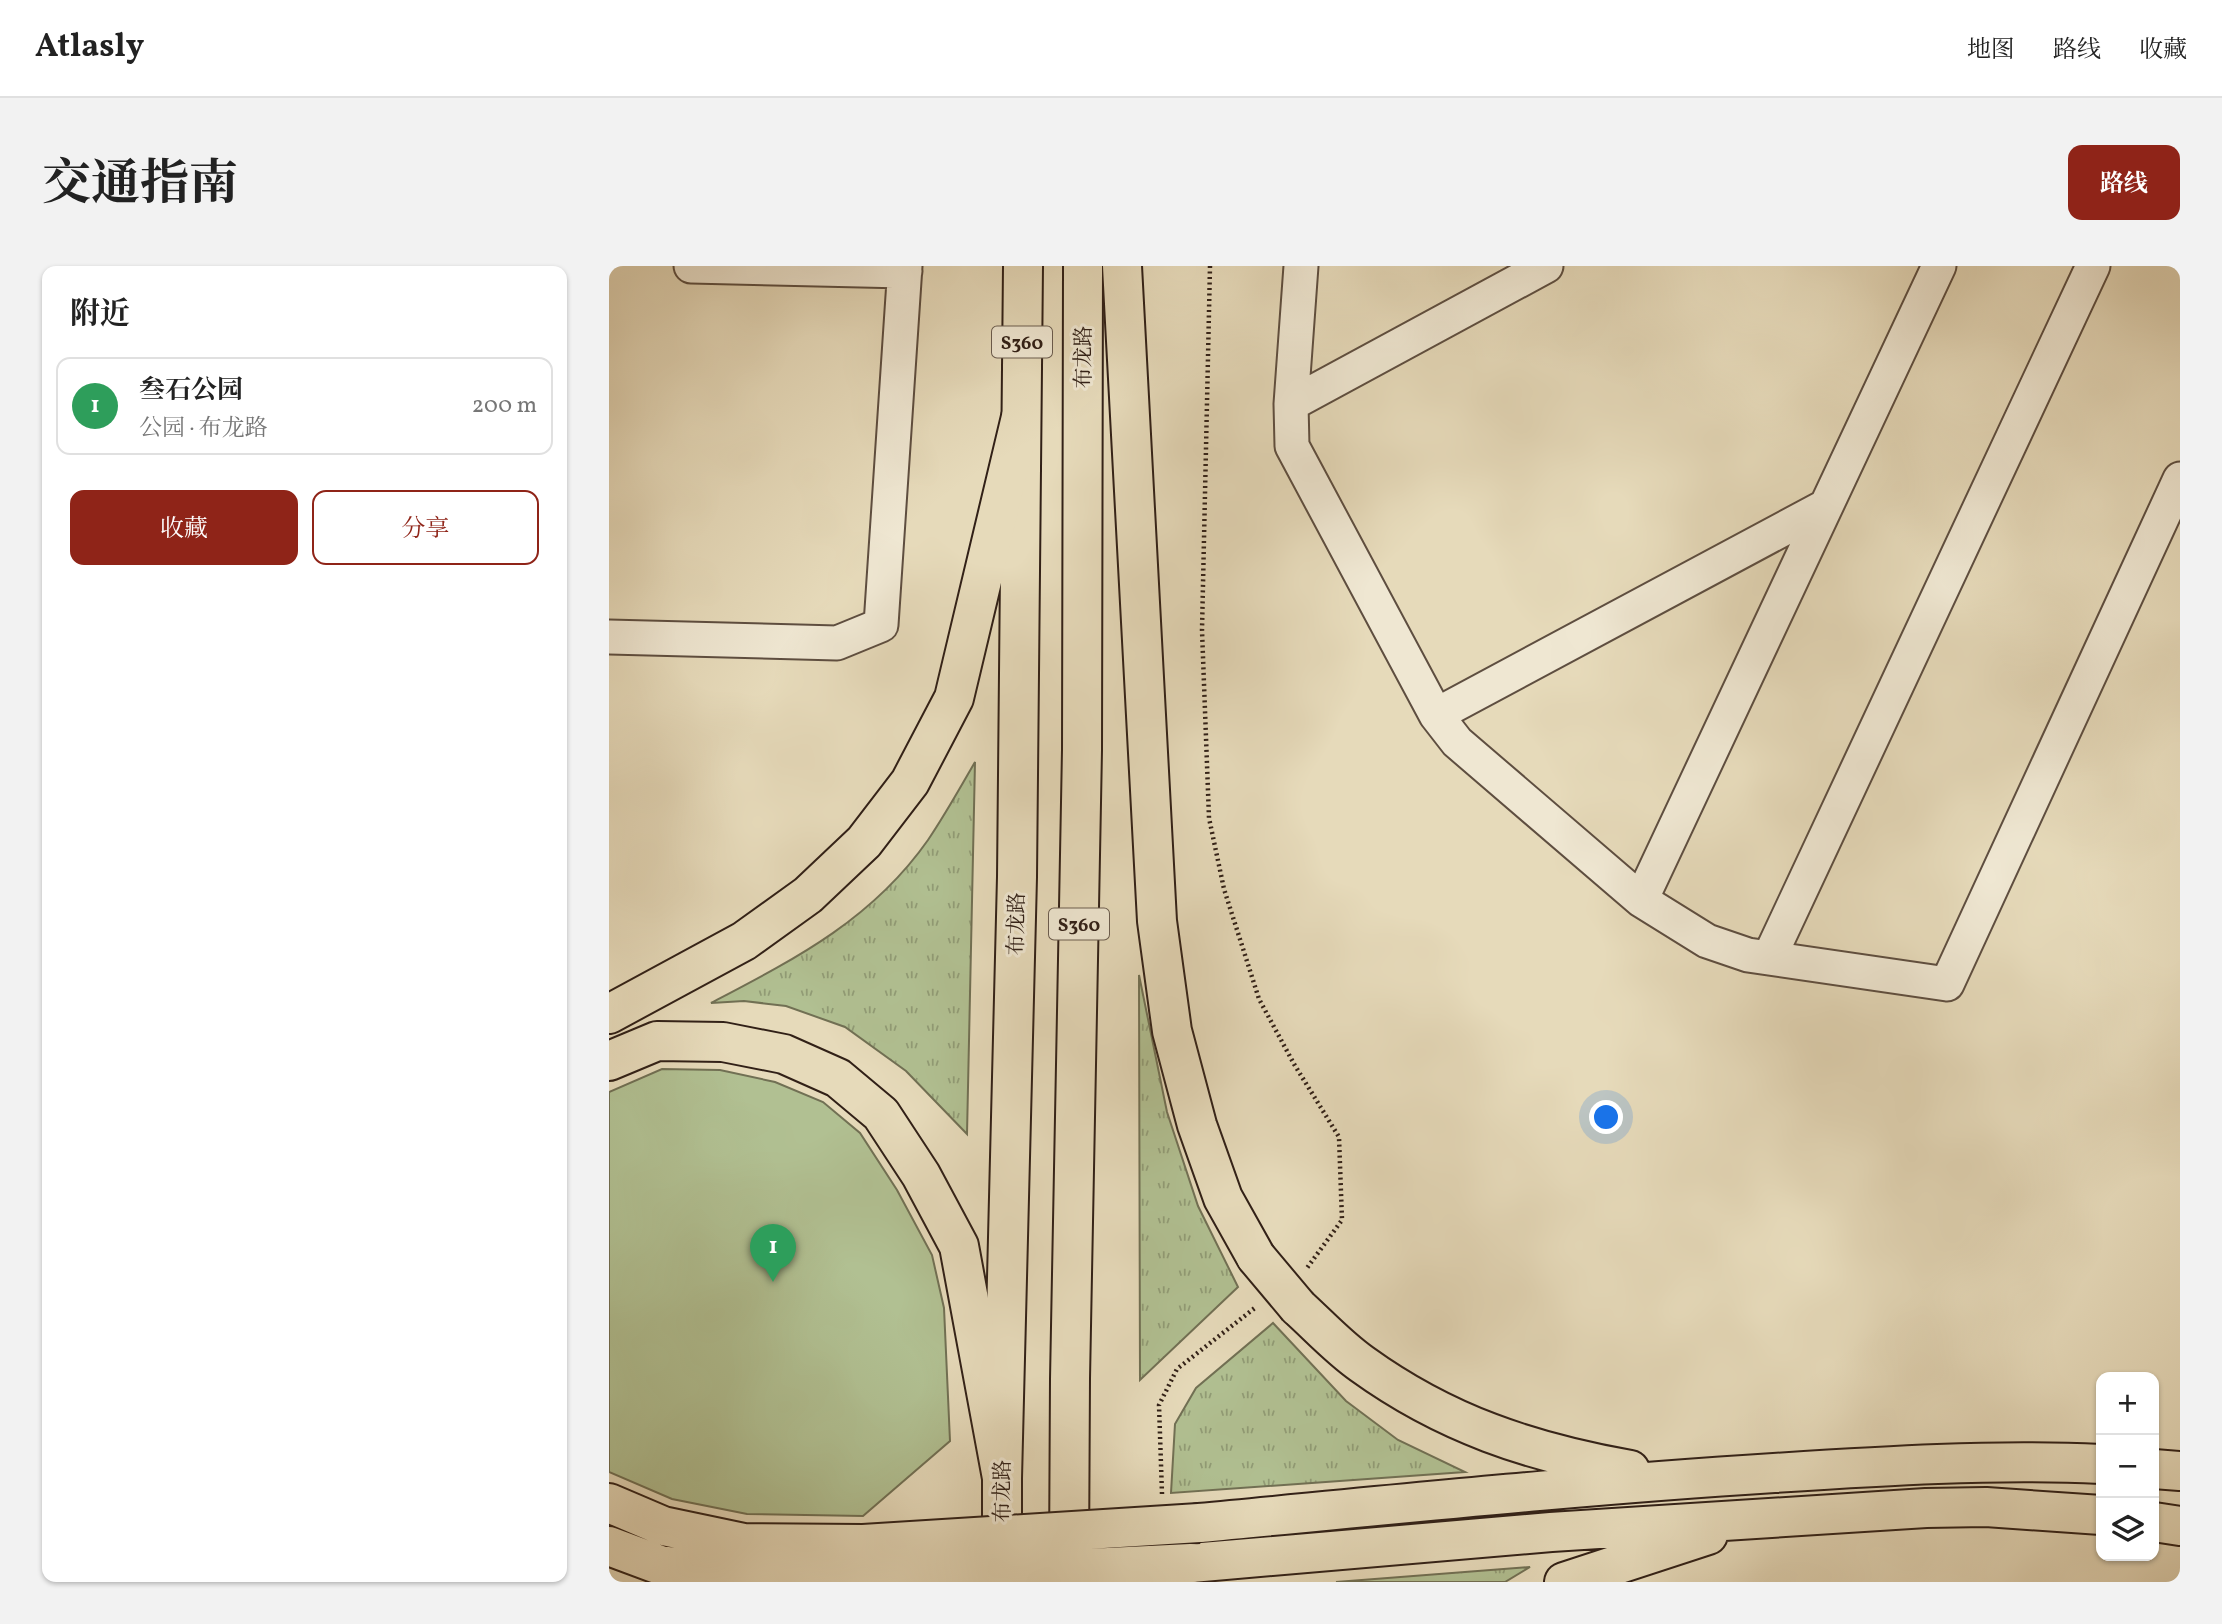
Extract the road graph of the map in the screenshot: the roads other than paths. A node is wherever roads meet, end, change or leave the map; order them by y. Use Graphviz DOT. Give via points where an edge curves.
graph roads {
  1 [pos="691,266"];
  2 [pos="1023,266"];
  3 [pos="1083,266"];
  4 [pos="1122,266"];
  5 [pos="1301,266"];
  6 [pos="1546,266"];
  7 [pos="1939,266"];
  8 [pos="2093,266"];
  9 [pos="905,269"];
  10 [pos="1291,404"];
  11 [pos="1021,418"];
  12 [pos="2180,479"];
  13 [pos="1826,506"];
  14 [pos="609,637"];
  15 [pos="1436,715"];
  16 [pos="1641,900"];
  17 [pos="1769,958"];
  18 [pos="609,1014"];
  19 [pos="609,1061"];
  20 [pos="2096,1464"];
  21 [pos="2159,1469"];
  22 [pos="2180,1471"];
  23 [pos="1002,1478"];
  24 [pos="1680,1479"];
  25 [pos="609,1503"];
  26 [pos="2096,1515"];
  27 [pos="1766,1516"];
  28 [pos="2159,1523"];
  29 [pos="2180,1526"];
  30 [pos="609,1546"];
  31 [pos="860,1562"];
  32 [pos="1002,1582"];
  33 [pos="1069,1582"];
  34 [pos="1564,1582"];
  1 -- 9 [label="street"];
  2 -- 11 [label="main road, 布龙路 / S360"];
  3 -- 33 [label="main road, 布龙路 / S360" via="1082,750"];
  4 -- 24 [label="main road, bridge" via="1158,935 1172,1031 1197,1125 1223,1198 1256,1257 1297,1291 1360,1363 1423,1403 1489,1434 1571,1460"];
  5 -- 10 [label="street"];
  6 -- 10 [label="street"];
  7 -- 13 [label="street"];
  8 -- 17 [label="street"];
  9 -- 14 [label="street" via="881,625 837,643"];
  10 -- 15 [label="street" via="1292,446"];
  11 -- 18 [label="main road" via="954,698 910,782 864,842 808,895 744,941"];
  11 -- 23 [label="main road, 布龙路 / S360" via="1017,877"];
  12 -- 17 [label="street" via="1947,984"];
  13 -- 15 [label="street"];
  13 -- 16 [label="street"];
  15 -- 16 [label="street" via="1457,742"];
  16 -- 17 [label="street" via="1707,941"];
  19 -- 23 [label="main road" via="657,1041 723,1042 784,1054 838,1078 881,1114 959,1246"];
  20 -- 24 [label="main road" via="1950,1462"];
  21 -- 22 [label="main road"];
  23 -- 32 [label="main road, 布龙路 / S360"];
  24 -- 31 [label="main road, bridge" via="1199,1523"];
  25 -- 31 [label="main road" via="663,1526"];
  26 -- 27 [label="main road" via="1986,1507"];
  27 -- 31 [label="main road, bridge" via="1191,1563"];
  27 -- 34 [label="main road"];
  28 -- 29 [label="main road"];
  30 -- 31 [label="main road" via="660,1565 758,1577"];
}
